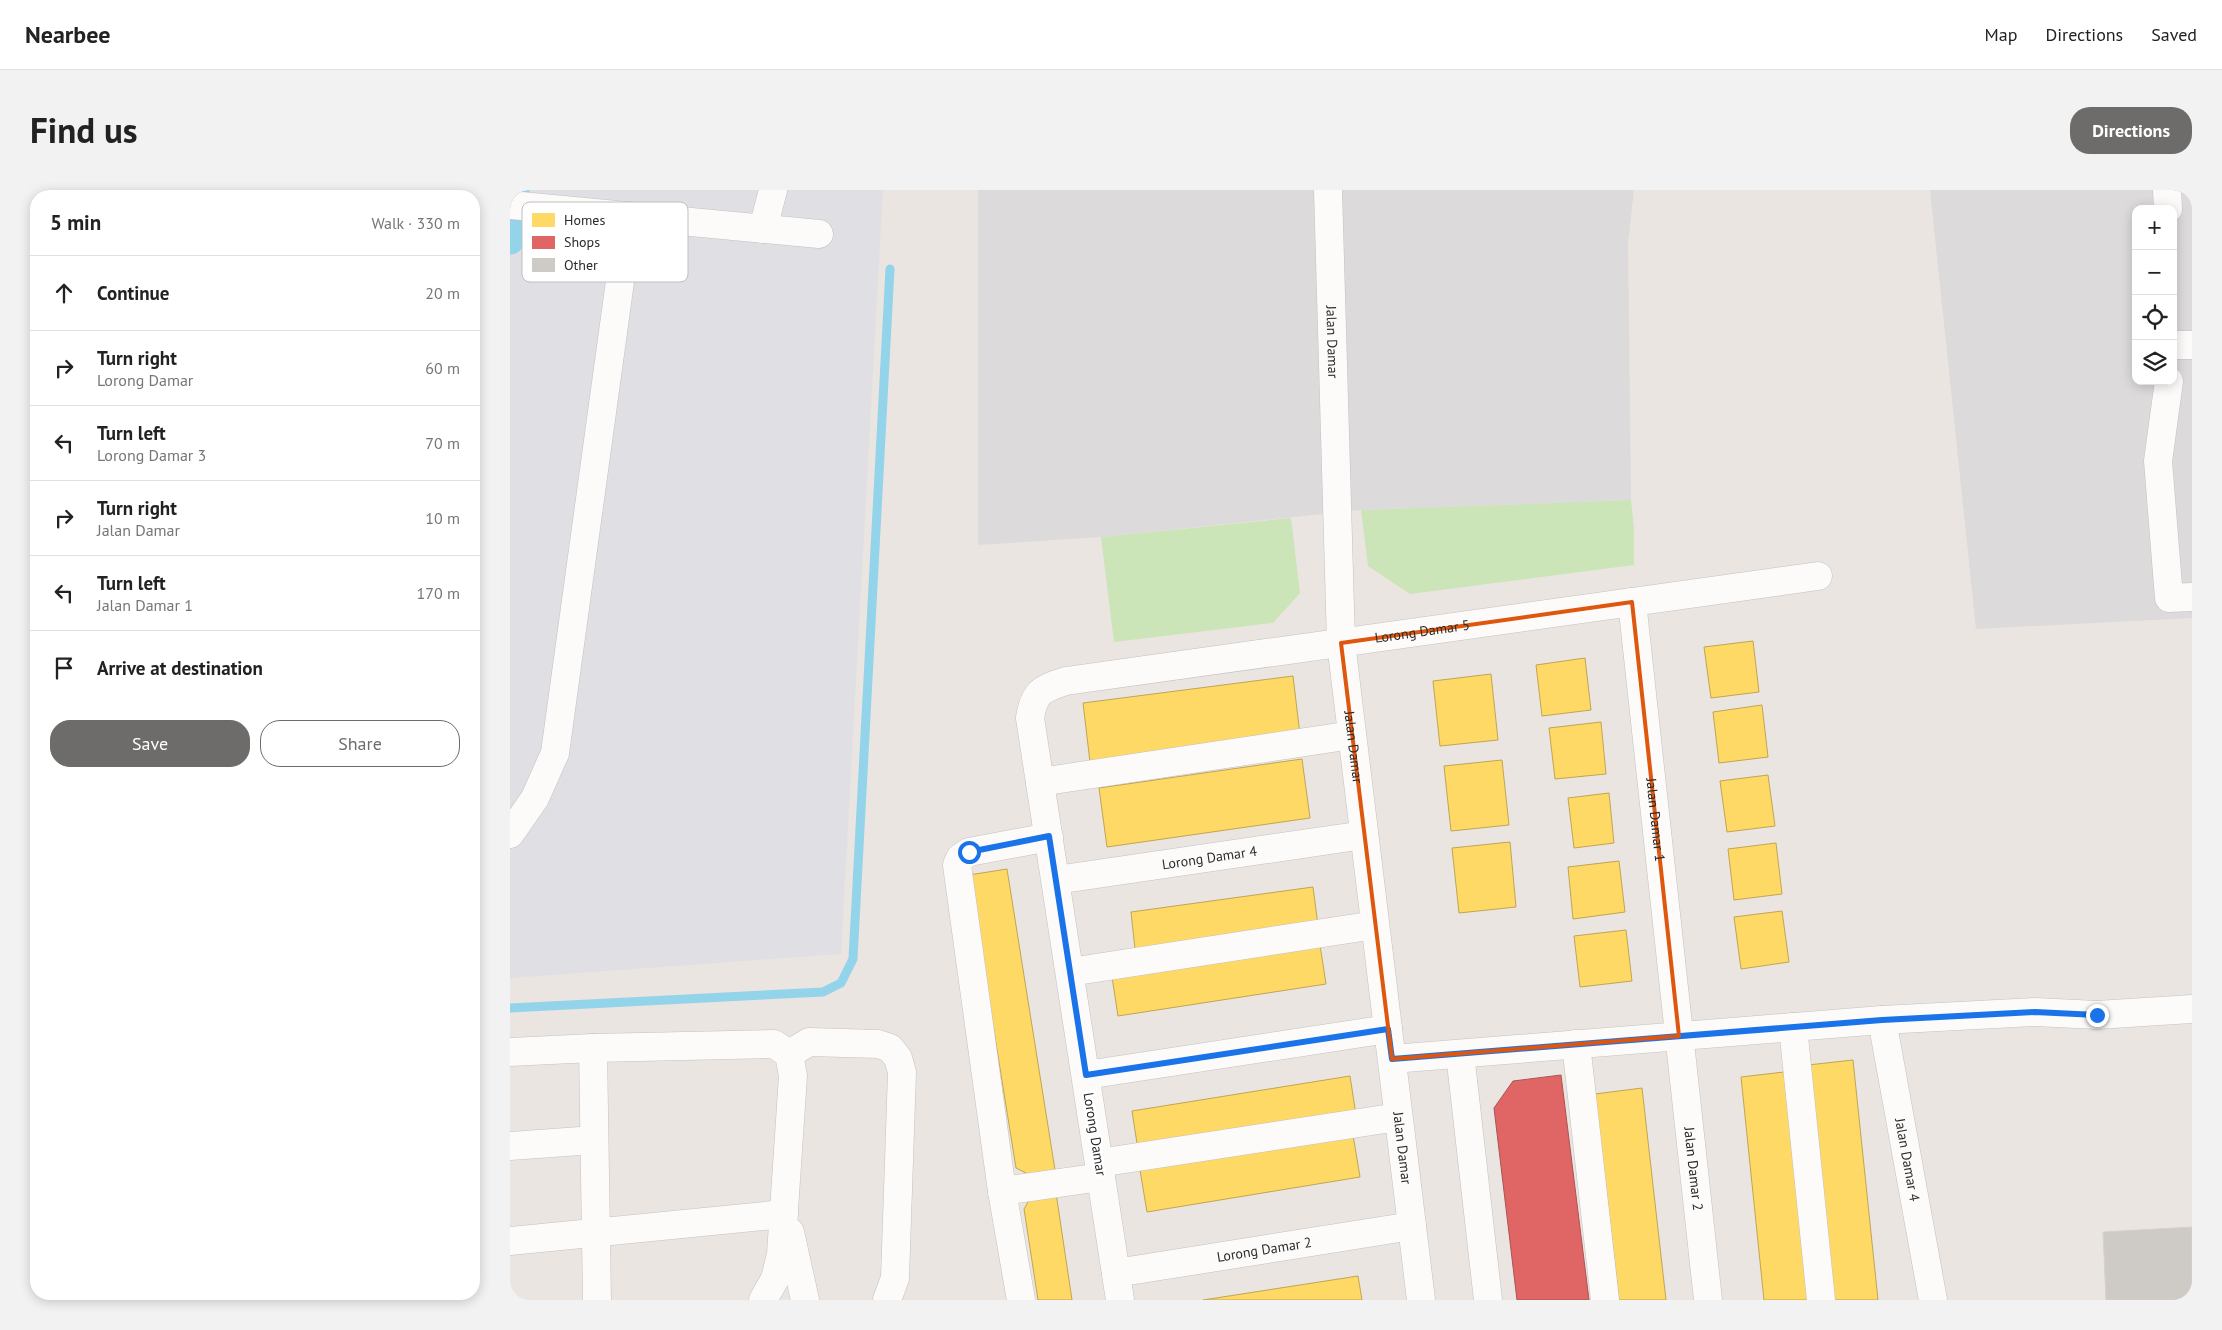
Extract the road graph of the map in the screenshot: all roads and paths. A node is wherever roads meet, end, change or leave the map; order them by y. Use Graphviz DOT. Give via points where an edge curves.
graph roads {
  1 [pos="773,190"];
  2 [pos="1328,190"];
  3 [pos="2167,190"];
  4 [pos="2168,205"];
  5 [pos="688,222"];
  6 [pos="763,229"];
  7 [pos="819,234"];
  8 [pos="619,282"];
  9 [pos="2192,345"];
  10 [pos="2177,346"];
  11 [pos="2168,385"];
  12 [pos="1818,576"];
  13 [pos="2192,597"];
  14 [pos="1632,602"];
  15 [pos="1341,643"];
  16 [pos="1033,700"];
  17 [pos="1352,735"];
  18 [pos="1040,782"];
  19 [pos="510,834"];
  20 [pos="1364,835"];
  21 [pos="1049,836"];
  22 [pos="1056,880"];
  23 [pos="1375,924"];
  24 [pos="1070,972"];
  25 [pos="2192,1009"];
  26 [pos="1882,1020"];
  27 [pos="1793,1027"];
  28 [pos="1388,1029"];
  29 [pos="1679,1036"];
  30 [pos="1576,1044"];
  31 [pos="593,1048"];
  32 [pos="510,1052"];
  33 [pos="789,1054"];
  34 [pos="1460,1054"];
  35 [pos="1392,1059"];
  36 [pos="1086,1075"];
  37 [pos="1398,1117"];
  38 [pos="594,1140"];
  39 [pos="510,1146"];
  40 [pos="1100,1170"];
  41 [pos="1002,1191"];
  42 [pos="784,1214"];
  43 [pos="1412,1226"];
  44 [pos="596,1232"];
  45 [pos="510,1241"];
  46 [pos="1116,1273"];
  47 [pos="597,1300"];
  48 [pos="763,1300"];
  49 [pos="804,1300"];
  50 [pos="887,1300"];
  51 [pos="1021,1300"];
  52 [pos="1120,1300"];
  53 [pos="1421,1300"];
  54 [pos="1488,1300"];
  55 [pos="1605,1300"];
  56 [pos="1708,1300"];
  57 [pos="1821,1300"];
  58 [pos="1933,1300"];
  1 -- 6 [label="street"];
  2 -- 15 [label="street, Jalan Damar"];
  3 -- 4 [label="street"];
  5 -- 6 [label="street"];
  6 -- 7 [label="street"];
  8 -- 19 [label="street" via="555,753 535,798"];
  9 -- 10 [label="street"];
  11 -- 13 [label="street" via="2158,461 2169,598"];
  12 -- 14 [label="street, Lorong Damar 5"];
  14 -- 15 [label="street, Lorong Damar 5"];
  14 -- 29 [label="street, Jalan Damar 1"];
  15 -- 16 [label="street, Lorong Damar 5" via="1066,681 1042,691"];
  15 -- 17 [label="street, Jalan Damar"];
  16 -- 18 [label="street, Lorong Damar" via="1030,718"];
  17 -- 18 [label="street"];
  17 -- 20 [label="street, Jalan Damar"];
  18 -- 21 [label="street, Lorong Damar"];
  20 -- 22 [label="street, Lorong Damar 4"];
  20 -- 23 [label="street, Jalan Damar"];
  21 -- 22 [label="street, Lorong Damar"];
  21 -- 41 [label="street" via="969,852 960,858 957,865"];
  22 -- 24 [label="street, Lorong Damar"];
  23 -- 24 [label="street"];
  23 -- 28 [label="street, Jalan Damar"];
  24 -- 36 [label="street, Lorong Damar"];
  25 -- 26 [label="street" via="2097,1015 2035,1012"];
  26 -- 27 [label="street"];
  26 -- 58 [label="street, Jalan Damar 4"];
  27 -- 29 [label="street"];
  27 -- 57 [label="street"];
  28 -- 35 [label="street, Jalan Damar"];
  28 -- 36 [label="street"];
  29 -- 30 [label="street"];
  29 -- 56 [label="street, Jalan Damar 2"];
  30 -- 34 [label="street"];
  30 -- 55 [label="street"];
  31 -- 32 [label="street"];
  31 -- 33 [label="street" via="774,1044"];
  31 -- 38 [label="street"];
  33 -- 42 [label="street" via="793,1076"];
  33 -- 50 [label="street" via="809,1042 878,1044 890,1048 898,1058 902,1072 895,1278"];
  34 -- 35 [label="street"];
  34 -- 54 [label="street"];
  35 -- 37 [label="street, Jalan Damar"];
  36 -- 40 [label="street, Lorong Damar"];
  37 -- 40 [label="street"];
  37 -- 43 [label="street, Jalan Damar"];
  38 -- 39 [label="street"];
  38 -- 44 [label="street"];
  40 -- 41 [label="street"];
  40 -- 46 [label="street, Lorong Damar"];
  41 -- 51 [label="street"];
  42 -- 44 [label="street"];
  42 -- 48 [label="street" via="781,1254 774,1279"];
  42 -- 49 [label="street" via="791,1233"];
  43 -- 46 [label="street, Lorong Damar 2"];
  43 -- 53 [label="street, Jalan Damar"];
  44 -- 45 [label="street"];
  44 -- 47 [label="street"];
  46 -- 52 [label="street, Lorong Damar"];
}
